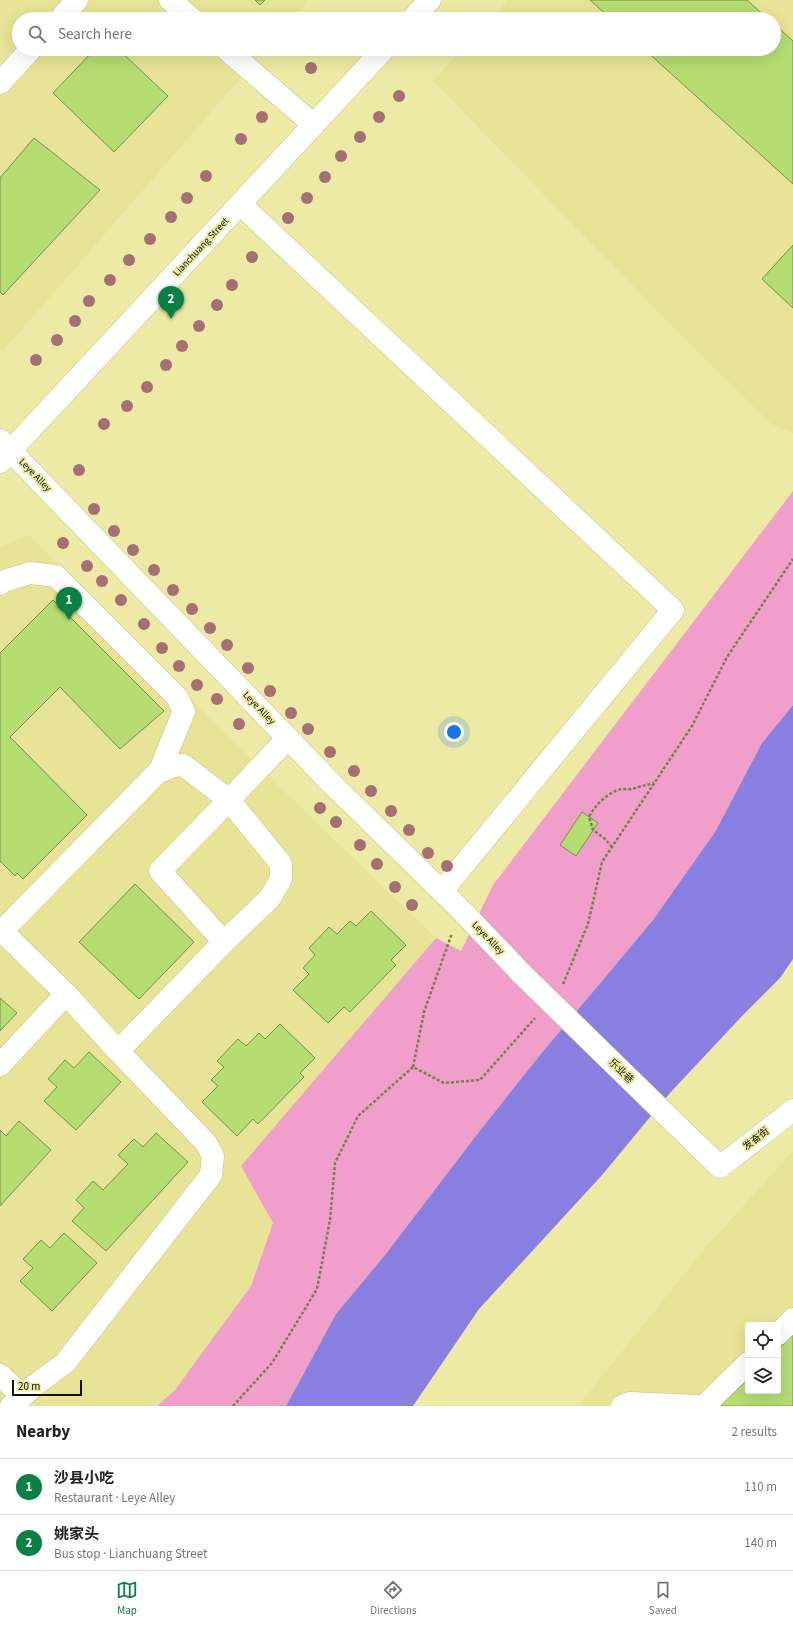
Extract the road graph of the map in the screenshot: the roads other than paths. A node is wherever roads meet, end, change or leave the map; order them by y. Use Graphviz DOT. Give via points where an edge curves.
graph roads {
  1 [pos="77,0"];
  2 [pos="170,0"];
  3 [pos="430,0"];
  4 [pos="66,12"];
  5 [pos="184,12"];
  6 [pos="419,12"];
  7 [pos="25,56"];
  8 [pos="234,56"];
  9 [pos="378,56"];
  10 [pos="0,83"];
  11 [pos="314,125"];
  12 [pos="240,204"];
  13 [pos="4,451"];
  14 [pos="0,584"];
  15 [pos="288,738"];
  16 [pos="160,770"];
  17 [pos="228,800"];
  18 [pos="442,891"];
  19 [pos="1,931"];
  20 [pos="224,942"];
  21 [pos="522,974"];
  22 [pos="66,994"];
  23 [pos="118,1051"];
  24 [pos="0,1065"];
  25 [pos="793,1110"];
  26 [pos="720,1167"];
  27 [pos="793,1319"];
  28 [pos="781,1331"];
  29 [pos="745,1366"];
  30 [pos="0,1376"];
  31 [pos="17,1401"];
  32 [pos="622,1406"];
  33 [pos="696,1406"];
  34 [pos="704,1406"];
  1 -- 4 [label="street"];
  2 -- 5 [label="street"];
  3 -- 6 [label="street"];
  7 -- 10 [label="street"];
  8 -- 11 [label="street"];
  9 -- 11 [label="street, Lianchuang Street"];
  11 -- 12 [label="street, Lianchuang Street"];
  12 -- 13 [label="street, Lianchuang Street"];
  12 -- 18 [label="street" via="673,610"];
  13 -- 15 [label="street, Leye Alley"];
  14 -- 16 [label="street" via="30,573 56,576 177,698 184,711"];
  15 -- 17 [label="street"];
  15 -- 18 [label="street, Leye Alley"];
  16 -- 17 [label="street" via="183,765"];
  16 -- 19 [label="street"];
  17 -- 20 [label="street" via="281,864 281,878 270,898"];
  17 -- 20 [label="street" via="160,871"];
  18 -- 21 [label="street, Leye Alley"];
  19 -- 22 [label="street"];
  20 -- 23 [label="street"];
  21 -- 26 [label="street, 乐业巷, bridge"];
  22 -- 23 [label="street"];
  22 -- 24 [label="street"];
  23 -- 31 [label="street" via="206,1143 213,1156 211,1175 64,1363"];
  25 -- 26 [label="street, 发奋街"];
  27 -- 28 [label="street"];
  29 -- 34 [label="street"];
  30 -- 31 [label="street"];
  32 -- 33 [label="street" via="630,1403"];
}
